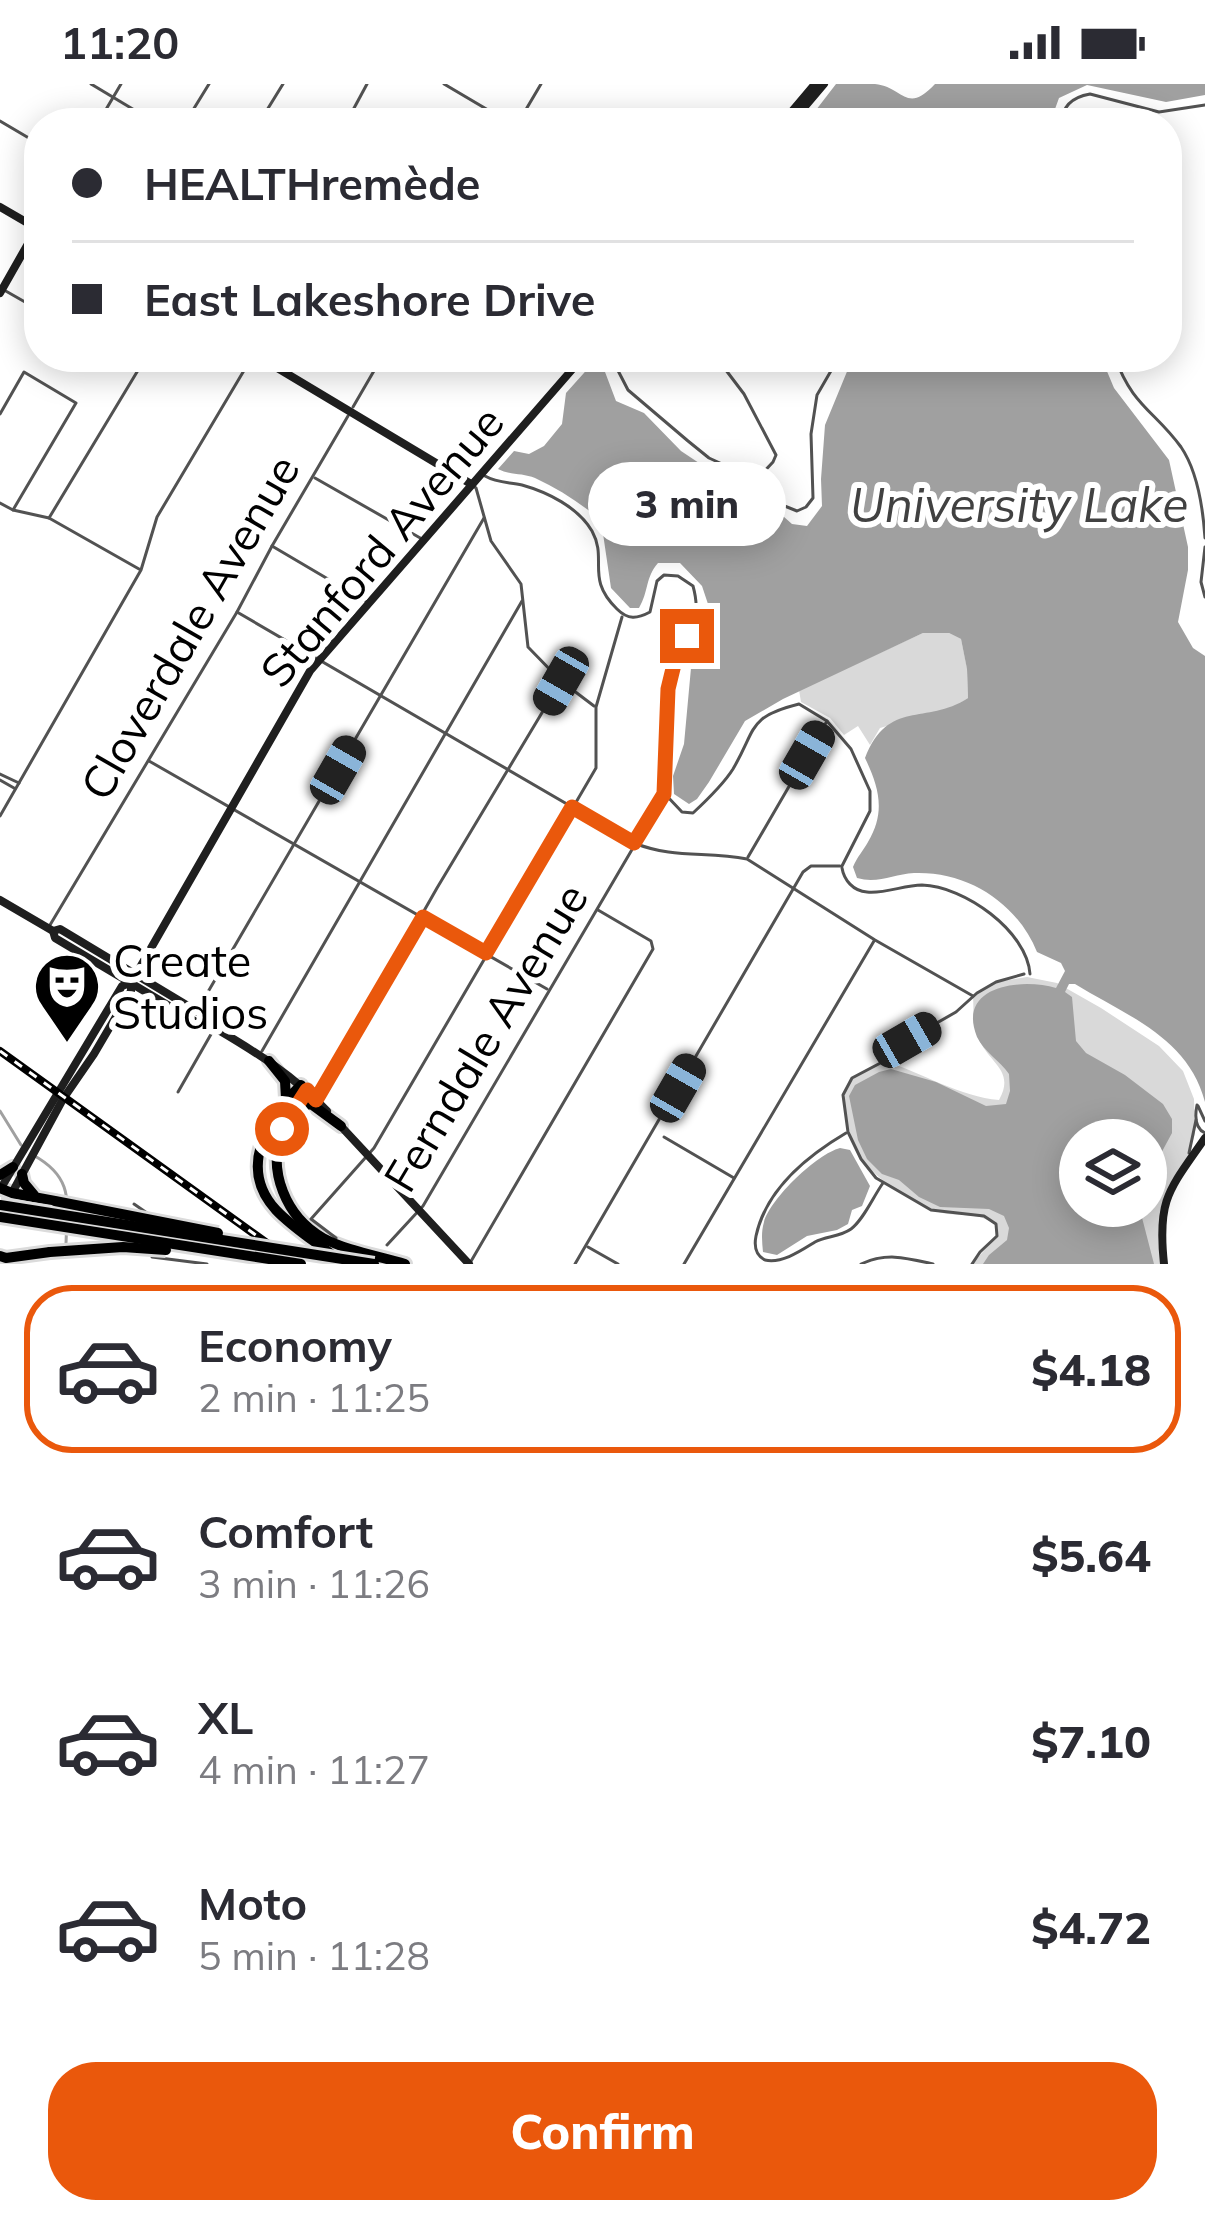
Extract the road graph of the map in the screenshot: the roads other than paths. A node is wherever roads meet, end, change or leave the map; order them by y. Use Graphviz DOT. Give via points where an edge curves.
graph roads {
  1 [pos="91,84"];
  2 [pos="121,84"];
  3 [pos="444,84"];
  4 [pos="824,84"];
  5 [pos="113,98"];
  6 [pos="107,108"];
  7 [pos="130,108"];
  8 [pos="485,108"];
  9 [pos="801,108"];
  10 [pos="1066,108"];
  11 [pos="1142,108"];
  12 [pos="24,252"];
  13 [pos="1,291"];
  14 [pos="137,372"];
  15 [pos="246,372"];
  16 [pos="284,372"];
  17 [pos="373,372"];
  18 [pos="570,372"];
  19 [pos="618,372"];
  20 [pos="727,372"];
  21 [pos="830,372"];
  22 [pos="1122,372"];
  23 [pos="288,374"];
  24 [pos="350,411"];
  25 [pos="0,414"];
  26 [pos="482,473"];
  27 [pos="312,476"];
  28 [pos="757,480"];
  29 [pos="471,484"];
  30 [pos="0,503"];
  31 [pos="13,510"];
  32 [pos="49,518"];
  33 [pos="484,518"];
  34 [pos="1205,538"];
  35 [pos="423,540"];
  36 [pos="272,546"];
  37 [pos="1205,547"];
  38 [pos="141,570"];
  39 [pos="1205,596"];
  40 [pos="522,601"];
  41 [pos="368,603"];
  42 [pos="237,612"];
  43 [pos="622,615"];
  44 [pos="319,660"];
  45 [pos="561,681"];
  46 [pos="381,697"];
  47 [pos="596,707"];
  48 [pos="827,721"];
  49 [pos="445,733"];
  50 [pos="147,759"];
  51 [pos="509,770"];
  52 [pos="0,777"];
  53 [pos="17,786"];
  54 [pos="664,794"];
  55 [pos="231,806"];
  56 [pos="572,807"];
  57 [pos="0,816"];
  58 [pos="296,843"];
  59 [pos="634,843"];
  60 [pos="747,859"];
  61 [pos="842,866"];
  62 [pos="358,880"];
  63 [pos="794,888"];
  64 [pos="0,900"];
  65 [pos="596,909"];
  66 [pos="423,917"];
  67 [pos="51,929"];
  68 [pos="875,940"];
  69 [pos="486,953"];
  70 [pos="133,978"];
  71 [pos="548,990"];
  72 [pos="973,996"];
  73 [pos="197,1012"];
  74 [pos="214,1028"];
  75 [pos="264,1058"];
  76 [pos="304,1088"];
  77 [pos="178,1092"];
  78 [pos="316,1100"];
  79 [pos="289,1105"];
  80 [pos="1199,1107"];
  81 [pos="1205,1113"];
  82 [pos="1196,1120"];
  83 [pos="1205,1121"];
  84 [pos="341,1126"];
  85 [pos="848,1132"];
  86 [pos="1205,1135"];
  87 [pos="664,1137"];
  88 [pos="368,1154"];
  89 [pos="20,1166"];
  90 [pos="1185,1167"];
  91 [pos="0,1175"];
  92 [pos="734,1178"];
  93 [pos="883,1183"];
  94 [pos="4,1190"];
  95 [pos="37,1197"];
  96 [pos="134,1204"];
  97 [pos="0,1205"];
  98 [pos="420,1211"];
  99 [pos="0,1217"];
  100 [pos="346,1242"];
  101 [pos="238,1243"];
  102 [pos="387,1245"];
  103 [pos="586,1246"];
  104 [pos="152,1257"];
  105 [pos="2,1258"];
  106 [pos="272,1259"];
  107 [pos="467,1263"];
  108 [pos="148,1264"];
  109 [pos="207,1264"];
  110 [pos="301,1264"];
  111 [pos="344,1264"];
  112 [pos="374,1264"];
  113 [pos="405,1264"];
  114 [pos="575,1264"];
  115 [pos="618,1264"];
  116 [pos="684,1264"];
  117 [pos="861,1264"];
  118 [pos="933,1264"];
  119 [pos="972,1264"];
  120 [pos="1164,1264"];
  1 -- 5 [label="street"];
  2 -- 5 [label="street"];
  3 -- 8 [label="street"];
  4 -- 9 [label="street"];
  5 -- 6 [label="street"];
  5 -- 7 [label="street"];
  10 -- 11 [label="street" via="1085,94"];
  12 -- 13 [label="street"];
  14 -- 32 [label="street"];
  15 -- 38 [label="street" via="157,517"];
  16 -- 23 [label="street"];
  17 -- 24 [label="street, Cloverdale Avenue"];
  18 -- 26 [label="street, Stanford Avenue"];
  19 -- 28 [label="street" via="628,391 688,442"];
  20 -- 28 [label="street" via="776,455"];
  21 -- 28 [label="street" via="811,434 813,498 789,510"];
  22 -- 34 [label="street" via="1187,457"];
  23 -- 24 [label="street"];
  24 -- 27 [label="street, Cloverdale Avenue"];
  24 -- 29 [label="street"];
  25 -- 31 [label="street" via="24,372 76,403"];
  26 -- 29 [label="street, Stanford Avenue"];
  26 -- 43 [label="street" via="540,491 585,521 595,537 597,580"];
  27 -- 35 [label="street"];
  27 -- 36 [label="street, Cloverdale Avenue"];
  29 -- 33 [label="street"];
  29 -- 35 [label="street, Stanford Avenue"];
  30 -- 31 [label="street"];
  31 -- 32 [label="street"];
  32 -- 38 [label="street"];
  33 -- 40 [label="street" via="490,541 521,584"];
  33 -- 46 [label="street"];
  35 -- 41 [label="street, Stanford Avenue"];
  36 -- 41 [label="street"];
  36 -- 42 [label="street, Cloverdale Avenue"];
  37 -- 39 [label="street"];
  38 -- 53 [label="street"];
  40 -- 45 [label="street" via="527,647"];
  40 -- 49 [label="street"];
  41 -- 44 [label="street, Stanford Avenue"];
  42 -- 44 [label="street"];
  42 -- 50 [label="street, Cloverdale Avenue"];
  43 -- 47 [label="street"];
  43 -- 54 [label="street" via="650,612 664,575 693,586 697,614 668,689"];
  44 -- 46 [label="street"];
  44 -- 55 [label="street, Stanford Avenue"];
  45 -- 47 [label="street"];
  45 -- 51 [label="street"];
  46 -- 49 [label="street"];
  46 -- 58 [label="street"];
  47 -- 56 [label="street" via="596,768"];
  48 -- 54 [label="street" via="799,704 774,710 759,719 733,768 693,813"];
  48 -- 60 [label="street"];
  48 -- 61 [label="street" via="870,791 870,811"];
  49 -- 51 [label="street"];
  49 -- 62 [label="street"];
  50 -- 55 [label="street"];
  50 -- 67 [label="street, Cloverdale Avenue"];
  51 -- 56 [label="street"];
  51 -- 66 [label="street"];
  52 -- 53 [label="street"];
  53 -- 57 [label="street"];
  54 -- 59 [label="street, Ferndale Avenue"];
  55 -- 58 [label="street"];
  55 -- 70 [label="street, Stanford Avenue"];
  56 -- 59 [label="street"];
  56 -- 69 [label="street"];
  58 -- 62 [label="street"];
  58 -- 73 [label="street"];
  59 -- 60 [label="street" via="659,853"];
  59 -- 65 [label="street, Ferndale Avenue"];
  60 -- 63 [label="street"];
  61 -- 63 [label="street" via="811,866"];
  61 -- 72 [label="street" via="855,889 944,890 1009,928 1028,960 1027,974"];
  62 -- 66 [label="street"];
  62 -- 75 [label="street"];
  63 -- 68 [label="street"];
  63 -- 103 [label="street"];
  64 -- 67 [label="street"];
  65 -- 71 [label="street, Ferndale Avenue"];
  65 -- 107 [label="street" via="651,940 653,949"];
  66 -- 69 [label="street"];
  66 -- 78 [label="street"];
  67 -- 70 [label="street"];
  68 -- 72 [label="street"];
  68 -- 92 [label="street"];
  69 -- 71 [label="street"];
  69 -- 88 [label="street"];
  70 -- 73 [label="street"];
  70 -- 74 [label="street"];
  70 -- 89 [label="street, Stanford Avenue"];
  71 -- 98 [label="street, Ferndale Avenue"];
  72 -- 85 [label="street" via="852,1078 843,1099"];
  73 -- 74 [label="street"];
  74 -- 75 [label="street"];
  74 -- 77 [label="street"];
  75 -- 76 [label="street"];
  75 -- 79 [label="highway" via="285,1081"];
  76 -- 78 [label="street"];
  76 -- 79 [label="highway"];
  78 -- 84 [label="street"];
  79 -- 84 [label="highway" via="311,1104"];
  79 -- 111 [label="highway" via="260,1145 266,1196"];
  79 -- 113 [label="highway" via="278,1168 291,1208 331,1242"];
  80 -- 81 [label="street"];
  80 -- 82 [label="street"];
  80 -- 83 [label="street"];
  82 -- 86 [label="street"];
  82 -- 90 [label="street"];
  84 -- 88 [label="street"];
  85 -- 93 [label="street"];
  85 -- 93 [label="street" via="807,1159 772,1198 757,1252 779,1262 848,1232"];
  86 -- 90 [label="street"];
  87 -- 92 [label="street"];
  88 -- 98 [label="street"];
  88 -- 100 [label="street" via="311,1220"];
  89 -- 91 [label="highway"];
  89 -- 94 [label="street, Stanford Avenue"];
  89 -- 95 [label="highway"];
  90 -- 120 [label="street" via="1161,1220"];
  92 -- 116 [label="street"];
  93 -- 119 [label="street" via="931,1210 994,1221 997,1237"];
  94 -- 95 [label="highway"];
  95 -- 101 [label="highway, bridge" via="195,1227"];
  96 -- 104 [label="street" via="150,1215"];
  97 -- 101 [label="highway, bridge"];
  98 -- 102 [label="street, Ferndale Avenue"];
  98 -- 107 [label="street"];
  99 -- 106 [label="highway, bridge"];
  101 -- 112 [label="highway, bridge"];
  103 -- 114 [label="street"];
  103 -- 115 [label="street"];
  104 -- 108 [label="street"];
  104 -- 109 [label="street"];
  105 -- 106 [label="highway, bridge" via="123,1247"];
  106 -- 110 [label="highway, bridge"];
  117 -- 118 [label="street" via="902,1256"];
}
